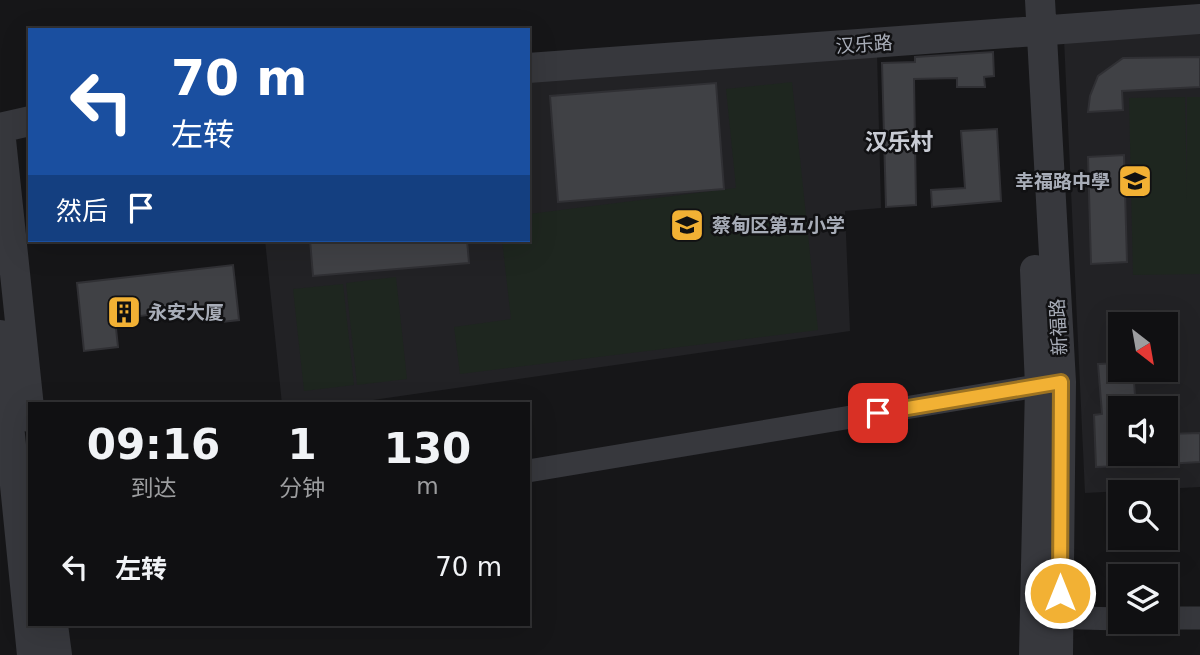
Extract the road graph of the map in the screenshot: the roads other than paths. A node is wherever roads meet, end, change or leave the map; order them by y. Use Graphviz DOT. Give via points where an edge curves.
graph roads {
  1 [pos="1022,0"];
  2 [pos="1040,0"];
  3 [pos="1200,19"];
  4 [pos="1033,32"];
  5 [pos="530,68"];
  6 [pos="28,122"];
  7 [pos="0,129"];
  8 [pos="0,335"];
  9 [pos="1051,384"];
  10 [pos="28,402"];
  11 [pos="530,471"];
  12 [pos="28,615"];
  13 [pos="1047,618"];
  14 [pos="1178,618"];
  15 [pos="1200,618"];
  16 [pos="1108,619"];
  17 [pos="29,626"];
  18 [pos="53,626"];
  19 [pos="32,655"];
  20 [pos="57,655"];
  21 [pos="1034,655"];
  22 [pos="1058,655"];
  1 -- 4 [label="street, 新福路"];
  2 -- 4 [label="street, 新福路"];
  3 -- 4 [label="street, 汉乐路"];
  4 -- 5 [label="street, 汉乐路"];
  4 -- 9 [label="street, 新福路"];
  6 -- 7 [label="street"];
  7 -- 10 [label="street"];
  8 -- 12 [label="street"];
  9 -- 11 [label="street"];
  9 -- 13 [label="street, 新福路"];
  13 -- 16 [label="street"];
  13 -- 21 [label="street, 新福路"];
  13 -- 22 [label="street, 新福路"];
  14 -- 15 [label="street"];
  17 -- 19 [label="street"];
  18 -- 20 [label="street"];
}
